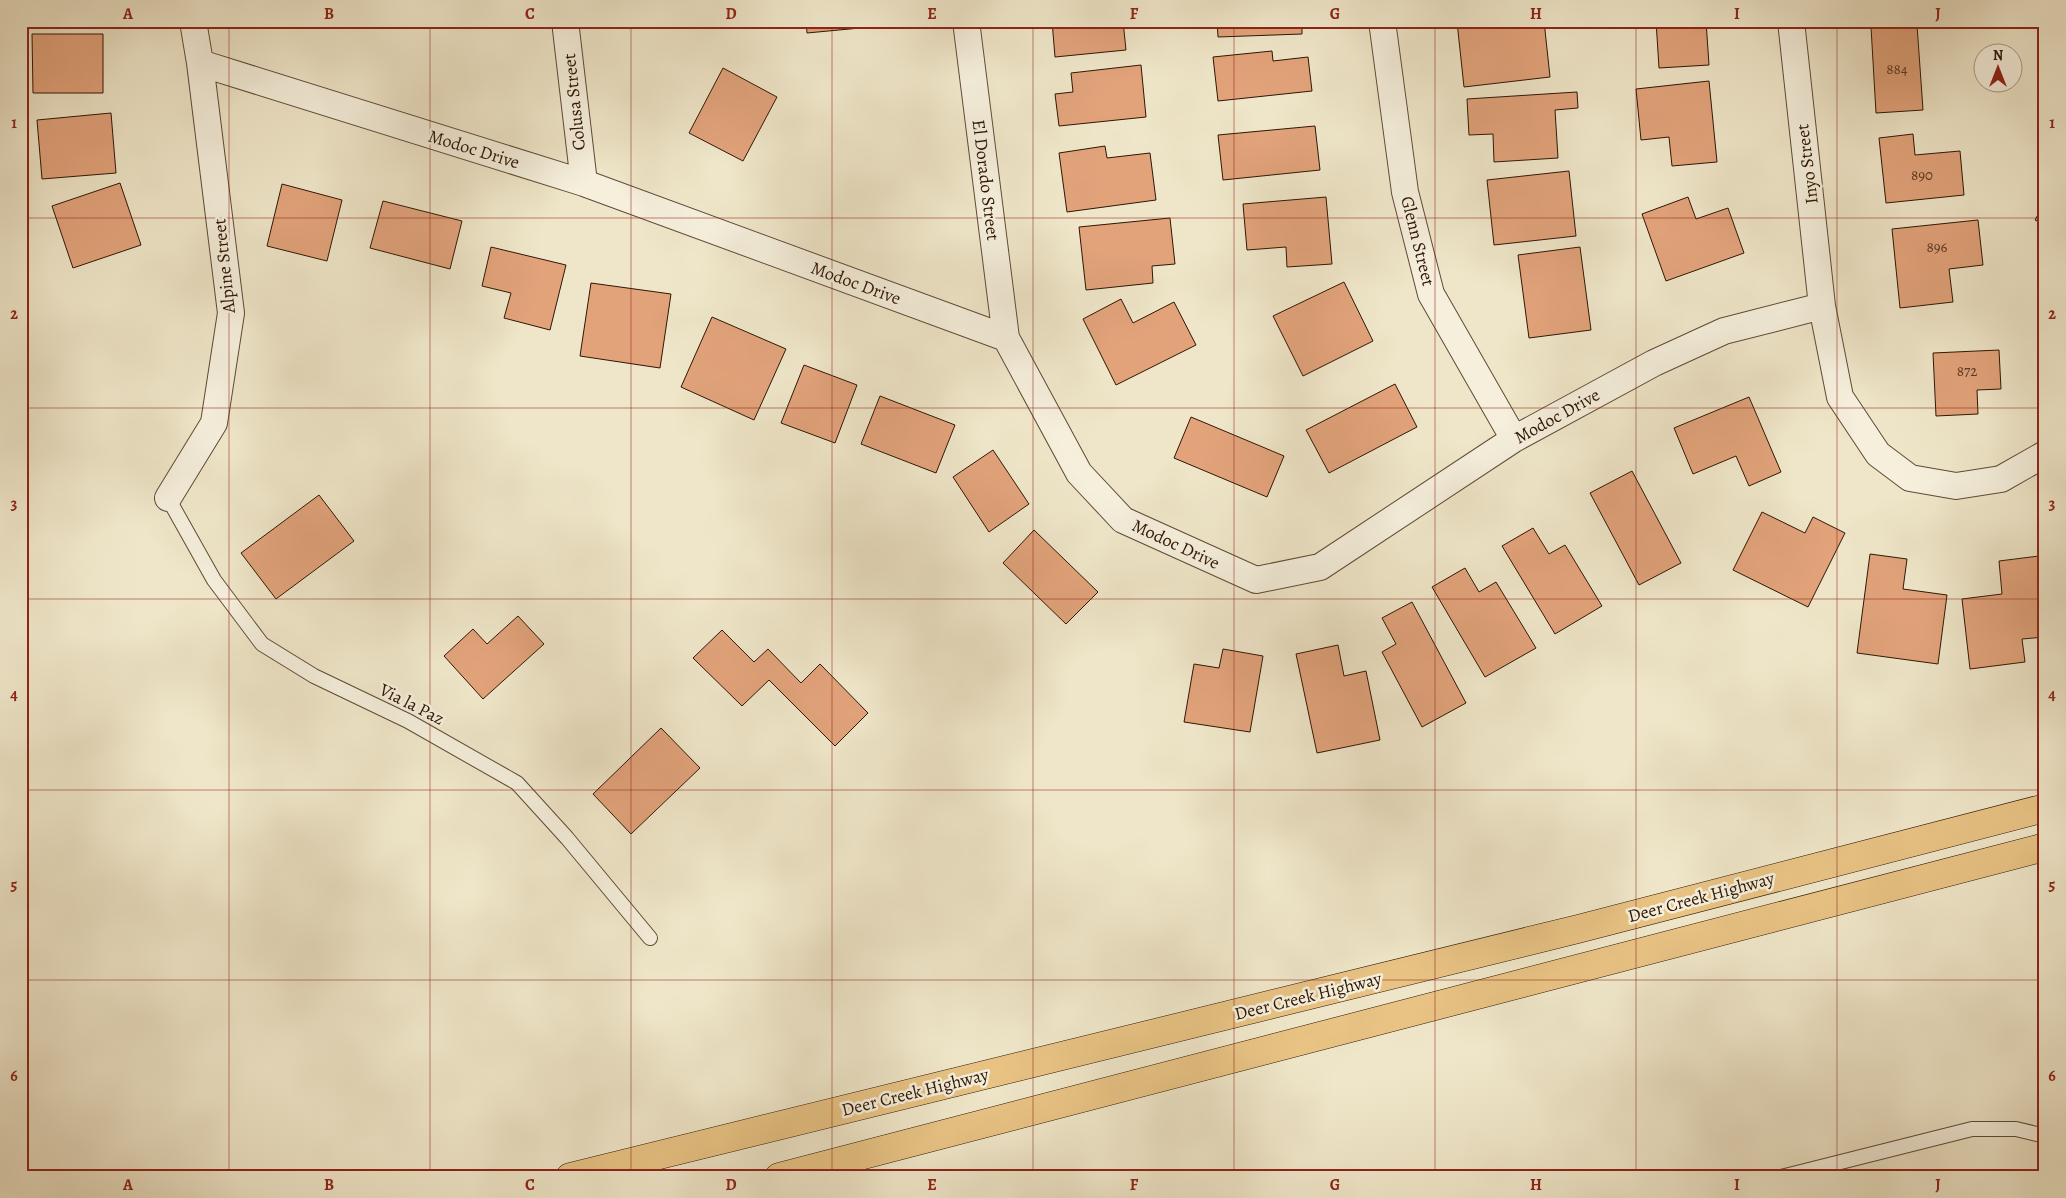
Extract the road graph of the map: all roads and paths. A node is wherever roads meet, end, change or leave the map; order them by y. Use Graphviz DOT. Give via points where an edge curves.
graph roads {
  1 [pos="193,21"];
  2 [pos="565,21"];
  3 [pos="966,21"];
  4 [pos="1382,21"];
  5 [pos="1791,21"];
  6 [pos="200,63"];
  7 [pos="584,183"];
  8 [pos="1822,306"];
  9 [pos="1006,338"];
  10 [pos="1514,439"];
  11 [pos="2045,454"];
  12 [pos="168,498"];
  13 [pos="2045,808"];
  14 [pos="2045,847"];
  15 [pos="650,938"];
  16 [pos="2045,1136"];
  17 [pos="570,1177"];
  18 [pos="779,1177"];
  19 [pos="1781,1177"];
  1 -- 6 [label="street, Alpine Street"];
  2 -- 7 [label="street, Colusa Street"];
  3 -- 9 [label="street, El Dorado Street"];
  4 -- 10 [label="street, Glenn Street" via="1405,192 1431,294"];
  5 -- 8 [label="street, Inyo Street"];
  6 -- 7 [label="street, Modoc Drive"];
  6 -- 12 [label="street, Alpine Street" via="231,313 214,423"];
  7 -- 9 [label="street, Modoc Drive"];
  8 -- 10 [label="street, Modoc Drive" via="1724,331 1654,363"];
  8 -- 11 [label="street" via="1840,397 1878,454 1910,478 1956,486 2001,479"];
  9 -- 10 [label="street, Modoc Drive" via="1079,474 1123,520 1256,580 1320,567"];
  12 -- 15 [label="lane, Via la Paz" via="214,580 262,644 314,676 408,721 517,783"];
  13 -- 17 [label="main road, Deer Creek Highway" via="1578,929"];
  14 -- 18 [label="main road"];
  16 -- 19 [label="lane" via="2016,1129 1972,1129"];
}
